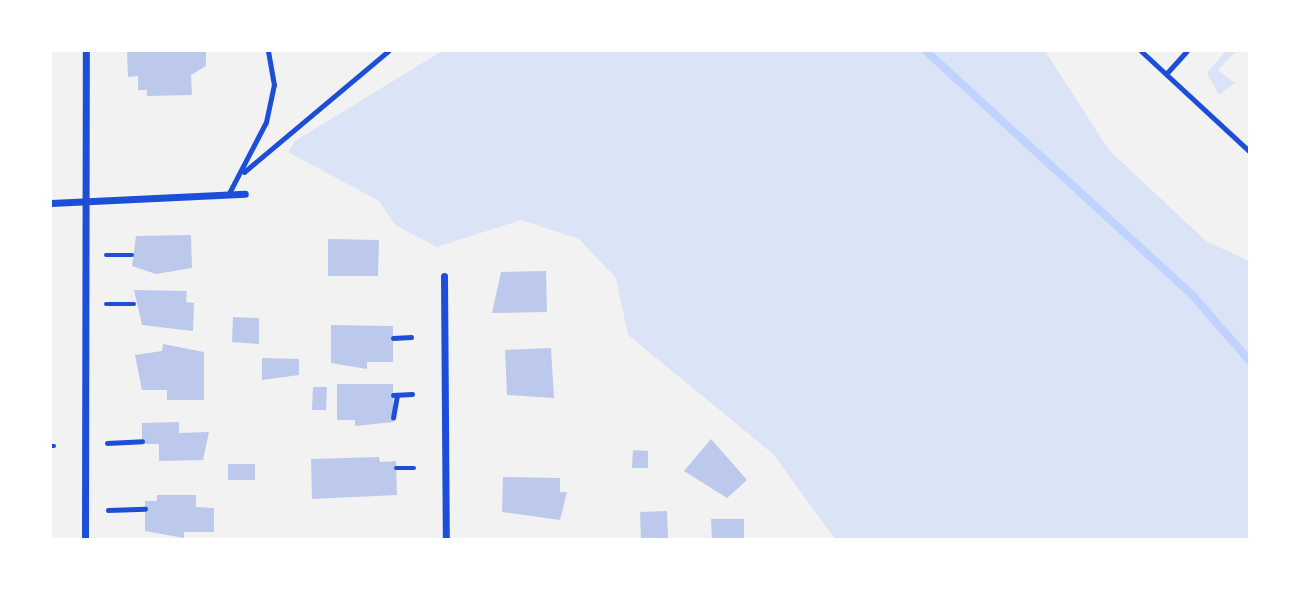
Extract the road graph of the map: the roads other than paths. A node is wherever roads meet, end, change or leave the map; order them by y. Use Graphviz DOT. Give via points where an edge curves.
graph roads {
  1 [pos="86,51"];
  2 [pos="268,51"];
  3 [pos="388,51"];
  4 [pos="1141,51"];
  5 [pos="1187,51"];
  6 [pos="1166,75"];
  7 [pos="1249,151"];
  8 [pos="244,172"];
  9 [pos="245,194"];
  10 [pos="228,195"];
  11 [pos="89,202"];
  12 [pos="51,203"];
  13 [pos="444,276"];
  14 [pos="85,539"];
  15 [pos="446,539"];
  1 -- 11 [label="street"];
  2 -- 8 [label="lane" via="274,85"];
  3 -- 8 [label="lane"];
  4 -- 6 [label="lane"];
  5 -- 6 [label="lane"];
  6 -- 7 [label="lane"];
  8 -- 10 [label="lane"];
  9 -- 10 [label="street"];
  10 -- 11 [label="street"];
  11 -- 12 [label="street"];
  11 -- 14 [label="street"];
  13 -- 15 [label="street"];
}
